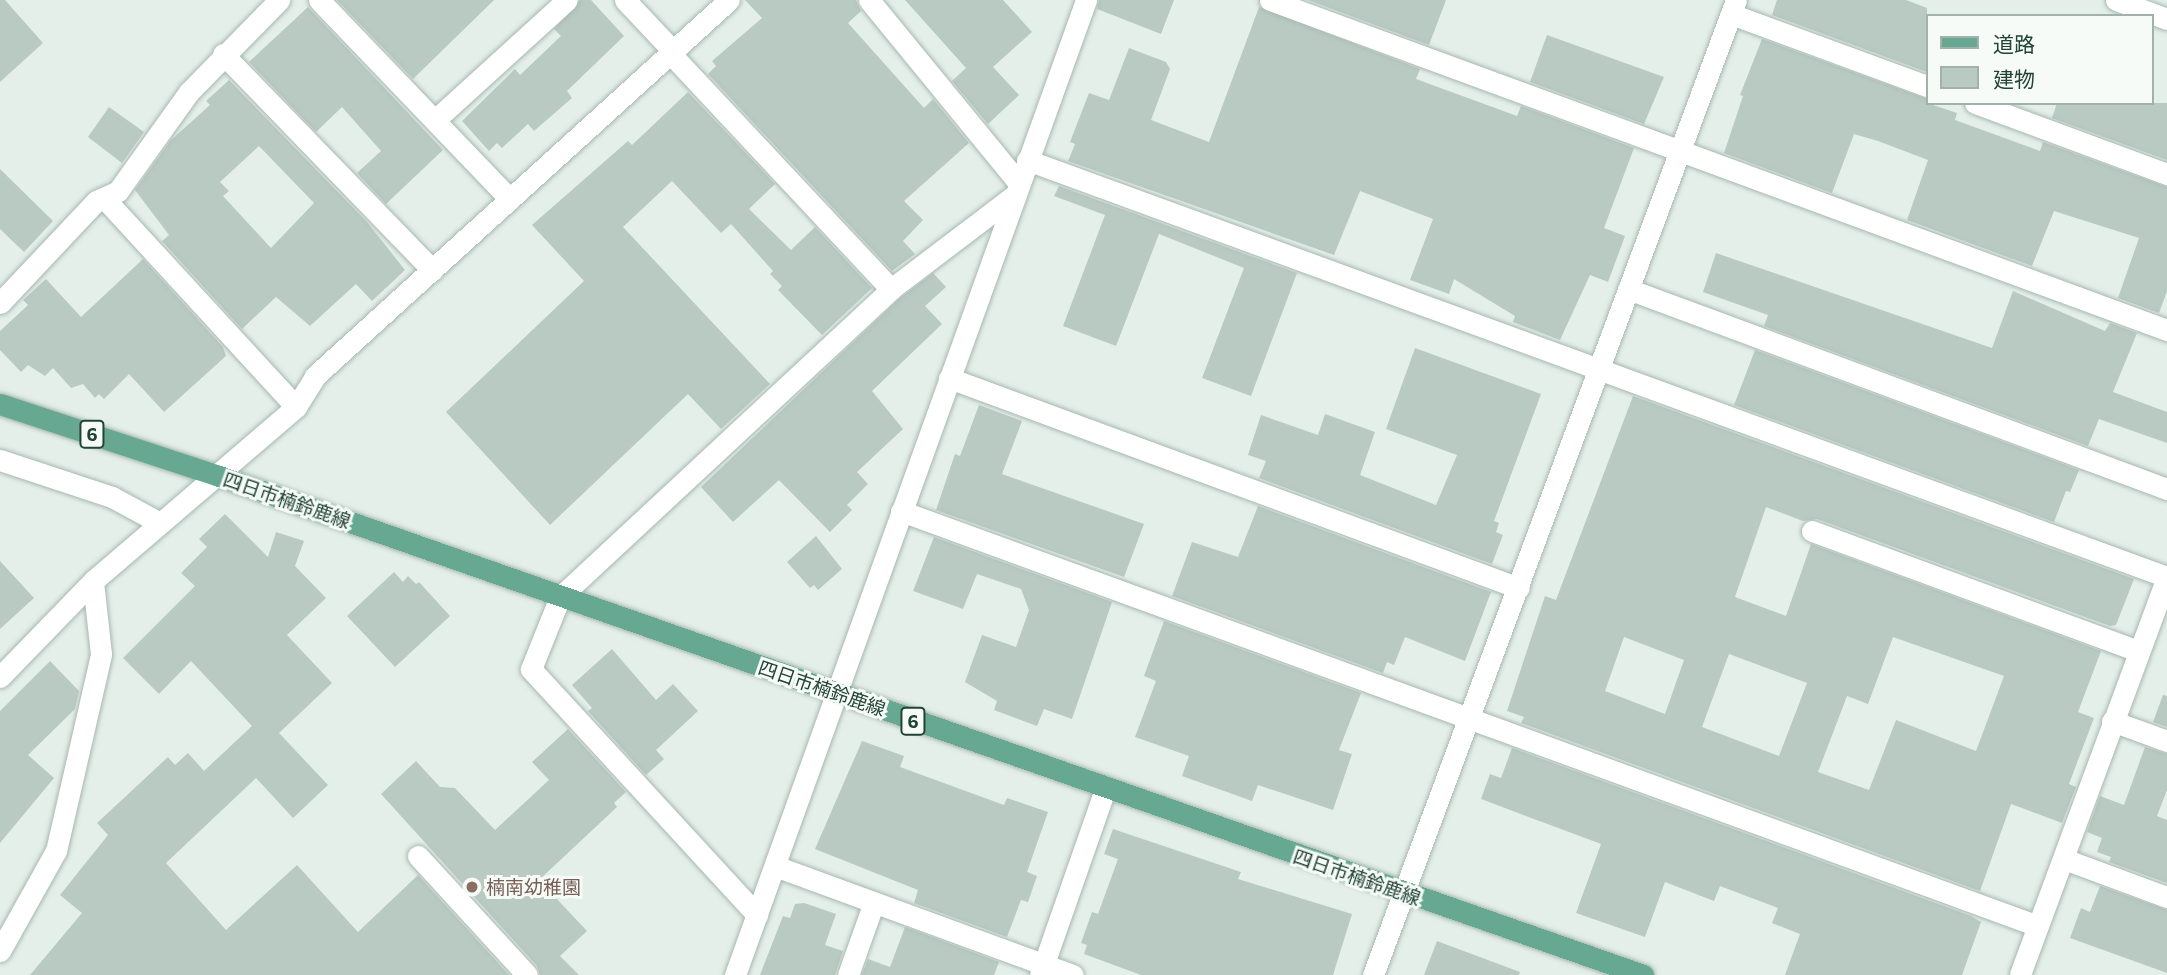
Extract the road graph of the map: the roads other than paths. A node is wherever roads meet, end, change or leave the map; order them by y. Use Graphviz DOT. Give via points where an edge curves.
graph roads {
  1 [pos="279,0"];
  2 [pos="319,0"];
  3 [pos="567,0"];
  4 [pos="625,0"];
  5 [pos="729,0"];
  6 [pos="869,0"];
  7 [pos="1086,0"];
  8 [pos="1270,0"];
  9 [pos="2116,0"];
  10 [pos="256,7"];
  11 [pos="1733,7"];
  12 [pos="2167,19"];
  13 [pos="671,52"];
  14 [pos="223,54"];
  15 [pos="1926,86"];
  16 [pos="1980,105"];
  17 [pos="435,120"];
  18 [pos="1680,152"];
  19 [pos="1027,160"];
  20 [pos="2167,174"];
  21 [pos="1017,189"];
  22 [pos="104,198"];
  23 [pos="510,199"];
  24 [pos="432,270"];
  25 [pos="891,289"];
  26 [pos="1628,289"];
  27 [pos="0,303"];
  28 [pos="2167,330"];
  29 [pos="1599,366"];
  30 [pos="949,378"];
  31 [pos="0,404"];
  32 [pos="296,407"];
  33 [pos="0,460"];
  34 [pos="219,476"];
  35 [pos="2167,489"];
  36 [pos="901,511"];
  37 [pos="158,522"];
  38 [pos="1812,531"];
  39 [pos="93,581"];
  40 [pos="1519,588"];
  41 [pos="560,597"];
  42 [pos="2139,651"];
  43 [pos="1,673"];
  44 [pos="836,693"];
  45 [pos="1470,719"];
  46 [pos="2112,721"];
  47 [pos="2167,741"];
  48 [pos="1105,789"];
  49 [pos="418,856"];
  50 [pos="2064,859"];
  51 [pos="775,866"];
  52 [pos="1405,893"];
  53 [pos="2167,897"];
  54 [pos="874,902"];
  55 [pos="758,915"];
  56 [pos="2038,926"];
  57 [pos="0,951"];
  58 [pos="1042,970"];
  59 [pos="527,975"];
  60 [pos="735,975"];
  61 [pos="848,975"];
  62 [pos="1073,975"];
  63 [pos="1373,975"];
  64 [pos="1643,975"];
  65 [pos="2020,975"];
  1 -- 10 [label="street"];
  2 -- 17 [label="street"];
  3 -- 17 [label="street"];
  4 -- 13 [label="street"];
  5 -- 13 [label="street"];
  6 -- 21 [label="street"];
  7 -- 19 [label="street"];
  8 -- 18 [label="street"];
  9 -- 12 [label="street"];
  10 -- 14 [label="street"];
  11 -- 15 [label="street"];
  11 -- 18 [label="street"];
  13 -- 23 [label="street"];
  13 -- 25 [label="street"];
  14 -- 22 [label="street" via="189,92 118,191"];
  14 -- 24 [label="street"];
  16 -- 20 [label="street"];
  17 -- 23 [label="street"];
  18 -- 26 [label="street"];
  18 -- 28 [label="street"];
  19 -- 21 [label="street"];
  19 -- 29 [label="street"];
  21 -- 25 [label="street"];
  21 -- 30 [label="street"];
  22 -- 27 [label="street"];
  22 -- 32 [label="street"];
  23 -- 24 [label="street"];
  24 -- 32 [label="street" via="314,376"];
  25 -- 41 [label="street"];
  26 -- 29 [label="street"];
  26 -- 35 [label="street"];
  29 -- 40 [label="street"];
  29 -- 42 [label="street" via="2167,576"];
  30 -- 36 [label="street"];
  30 -- 40 [label="street"];
  31 -- 34 [label="main road, 四日市楠鈴鹿線 / 6"];
  32 -- 34 [label="street"];
  33 -- 37 [label="street" via="112,497"];
  34 -- 37 [label="street"];
  34 -- 41 [label="main road, 四日市楠鈴鹿線 / 6"];
  36 -- 44 [label="street"];
  36 -- 45 [label="street"];
  37 -- 39 [label="street"];
  38 -- 42 [label="street"];
  39 -- 43 [label="street"];
  39 -- 57 [label="street" via="101,654 56,851"];
  40 -- 45 [label="street"];
  41 -- 44 [label="main road, 四日市楠鈴鹿線 / 6"];
  41 -- 55 [label="street" via="531,669"];
  42 -- 46 [label="street"];
  44 -- 48 [label="main road, 四日市楠鈴鹿線 / 6"];
  44 -- 51 [label="street"];
  45 -- 52 [label="street"];
  45 -- 56 [label="street"];
  46 -- 47 [label="street"];
  46 -- 50 [label="street"];
  48 -- 52 [label="main road, 四日市楠鈴鹿線 / 6"];
  48 -- 58 [label="street"];
  49 -- 59 [label="street"];
  50 -- 53 [label="street"];
  50 -- 56 [label="street"];
  51 -- 54 [label="street"];
  51 -- 55 [label="street"];
  52 -- 63 [label="street"];
  52 -- 64 [label="main road, 四日市楠鈴鹿線 / 6"];
  54 -- 58 [label="street"];
  54 -- 61 [label="street"];
  55 -- 60 [label="street"];
  56 -- 65 [label="street"];
  58 -- 62 [label="street"];
}
